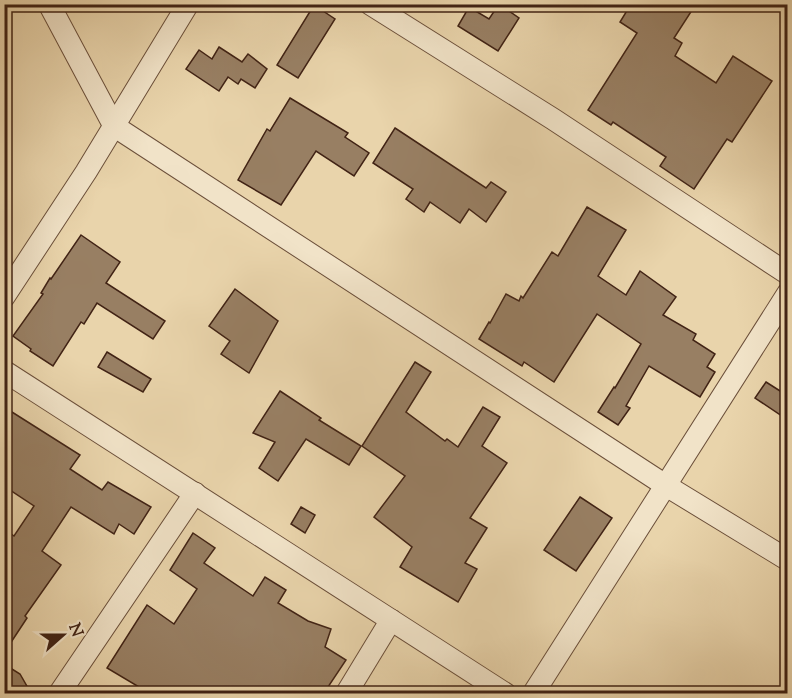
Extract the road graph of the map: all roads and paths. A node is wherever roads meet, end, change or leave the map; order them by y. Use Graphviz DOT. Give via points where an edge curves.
graph roads {
  1 [pos="49,4"];
  2 [pos="188,4"];
  3 [pos="370,4"];
  4 [pos="114,126"];
  5 [pos="788,274"];
  6 [pos="788,292"];
  7 [pos="4,297"];
  8 [pos="4,371"];
  9 [pos="665,485"];
  10 [pos="195,492"];
  11 [pos="788,560"];
  12 [pos="391,620"];
  13 [pos="59,693"];
  14 [pos="346,693"];
  15 [pos="506,693"];
  16 [pos="533,693"];
  1 -- 4 [label="street"];
  2 -- 4 [label="street"];
  3 -- 5 [label="street"];
  4 -- 7 [label="street"];
  4 -- 9 [label="street"];
  6 -- 9 [label="street"];
  8 -- 10 [label="street"];
  9 -- 11 [label="street"];
  9 -- 16 [label="street"];
  10 -- 12 [label="street"];
  10 -- 13 [label="street"];
  12 -- 14 [label="street"];
  12 -- 15 [label="street"];
}
